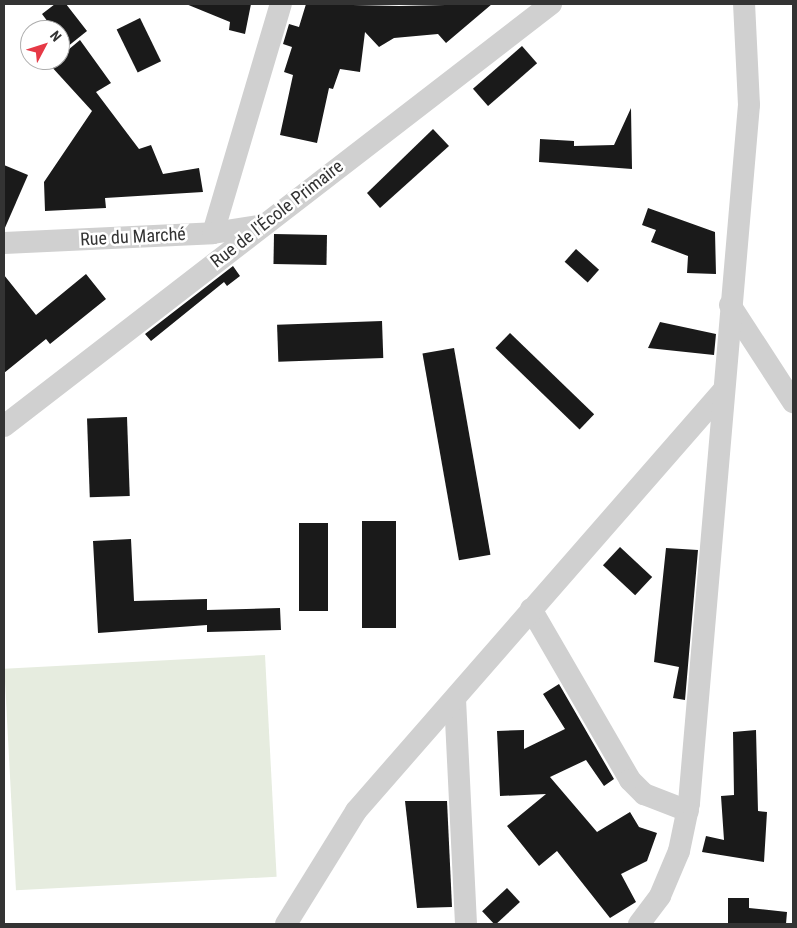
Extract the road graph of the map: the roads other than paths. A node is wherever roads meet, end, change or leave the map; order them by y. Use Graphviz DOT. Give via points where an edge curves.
graph roads {
  1 [pos="281,4"];
  2 [pos="551,4"];
  3 [pos="744,4"];
  4 [pos="263,226"];
  5 [pos="213,233"];
  6 [pos="4,243"];
  7 [pos="730,305"];
  8 [pos="722,392"];
  9 [pos="793,402"];
  10 [pos="4,426"];
  11 [pos="531,610"];
  12 [pos="455,699"];
  13 [pos="688,811"];
  14 [pos="286,924"];
  15 [pos="466,924"];
  16 [pos="639,924"];
  1 -- 5 [label="street"];
  2 -- 4 [label="street, Rue de l'École Primaire"];
  3 -- 7 [label="street" via="749,105"];
  4 -- 5 [label="street, Rue du Marché"];
  4 -- 10 [label="street, Rue de l'École Primaire"];
  5 -- 6 [label="street, Rue du Marché"];
  7 -- 8 [label="street"];
  7 -- 9 [label="street"];
  8 -- 11 [label="street"];
  8 -- 13 [label="street" via="713,546"];
  11 -- 12 [label="street"];
  11 -- 13 [label="street" via="630,780 644,794"];
  12 -- 14 [label="street" via="356,812"];
  12 -- 15 [label="street"];
  13 -- 16 [label="street" via="679,851 660,896"];
}
